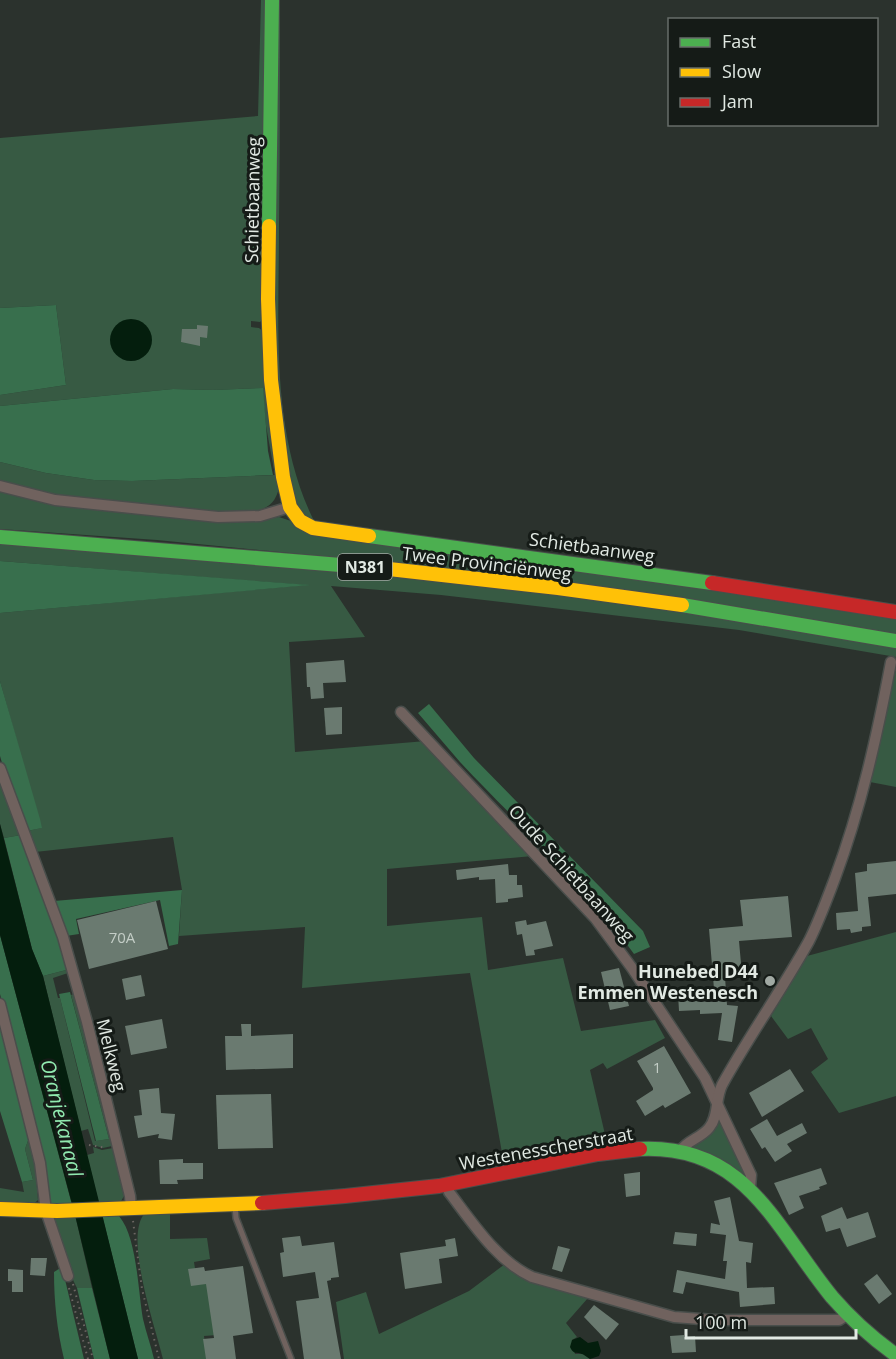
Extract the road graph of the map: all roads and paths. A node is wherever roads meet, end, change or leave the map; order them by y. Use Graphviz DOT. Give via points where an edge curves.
graph roads {
  1 [pos="272,0"];
  2 [pos="0,486"];
  3 [pos="290,507"];
  4 [pos="0,537"];
  5 [pos="896,612"];
  6 [pos="896,641"];
  7 [pos="891,662"];
  8 [pos="400,712"];
  9 [pos="0,768"];
  10 [pos="0,1004"];
  11 [pos="717,1103"];
  12 [pos="89,1145"];
  13 [pos="118,1146"];
  14 [pos="681,1150"];
  15 [pos="447,1185"];
  16 [pos="750,1188"];
  17 [pos="235,1204"];
  18 [pos="0,1209"];
  19 [pos="131,1209"];
  20 [pos="52,1211"];
  21 [pos="68,1276"];
  22 [pos="847,1315"];
  23 [pos="896,1355"];
  24 [pos="88,1359"];
  25 [pos="93,1359"];
  26 [pos="159,1359"];
  27 [pos="291,1359"];
  1 -- 3 [label="street, Schietbaanweg" via="269,343 276,428"];
  2 -- 3 [label="street" via="55,500 218,517 254,517"];
  3 -- 5 [label="street, Schietbaanweg" via="313,528"];
  4 -- 6 [label="street, Twee Provinciënweg / N381" via="513,583"];
  7 -- 11 [label="street" via="862,795 830,891 809,940 721,1087"];
  8 -- 11 [label="street, Oude Schietbaanweg" via="604,929 698,1066"];
  9 -- 13 [label="street, Melkweg" via="63,937"];
  10 -- 20 [label="street"];
  11 -- 14 [label="street" via="707,1131"];
  11 -- 16 [label="street, Oude Schietbaanweg" via="751,1175"];
  12 -- 13 [label="path" via="103,1149"];
  13 -- 19 [label="street, Melkweg"];
  14 -- 15 [label="street, Westenesscherstraat" via="631,1149"];
  14 -- 16 [label="street, Westenesscherstraat" via="726,1168"];
  15 -- 17 [label="street, Westenesscherstraat"];
  15 -- 22 [label="street" via="494,1247 532,1277 674,1317 839,1320"];
  16 -- 22 [label="street, Westenesscherstraat"];
  17 -- 19 [label="street, Westenesscherstraat"];
  17 -- 27 [label="lane" via="236,1218"];
  18 -- 20 [label="street, Westenesscherstraat"];
  19 -- 20 [label="street, Westenesscherstraat"];
  19 -- 26 [label="path" via="142,1289"];
  20 -- 21 [label="street"];
  21 -- 24 [label="path"];
  21 -- 25 [label="path" via="76,1291"];
  22 -- 23 [label="street, Westenesscherstraat"];
}
